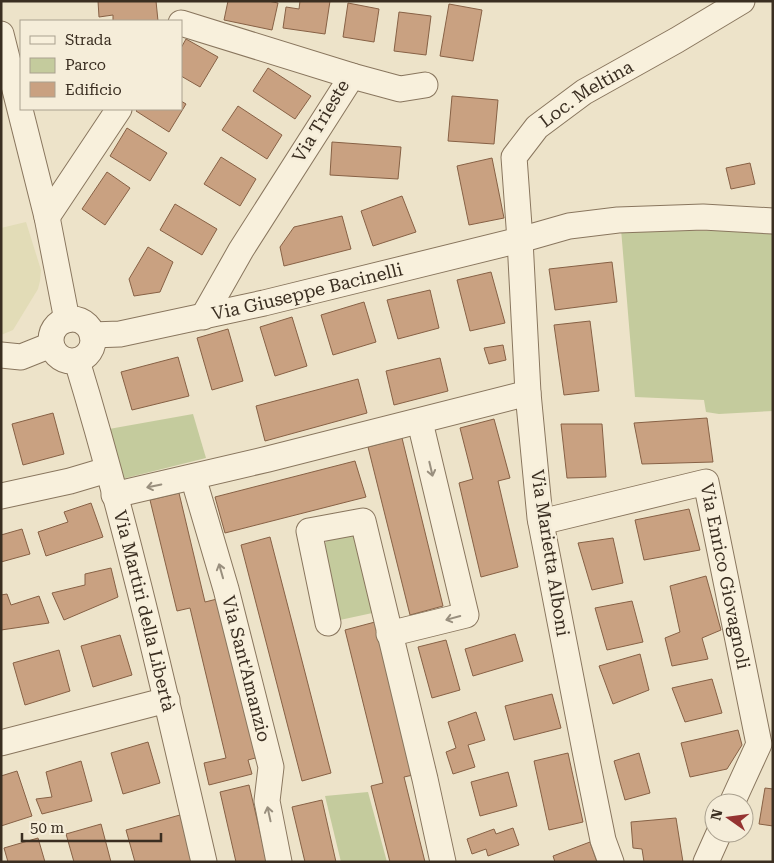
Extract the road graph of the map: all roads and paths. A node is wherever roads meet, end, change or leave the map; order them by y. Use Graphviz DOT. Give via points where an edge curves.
graph roads {
  1 [pos="742,1"];
  2 [pos="182,23"];
  3 [pos="1,34"];
  4 [pos="352,76"];
  5 [pos="424,85"];
  6 [pos="118,110"];
  7 [pos="47,218"];
  8 [pos="773,221"];
  9 [pos="520,240"];
  10 [pos="203,317"];
  11 [pos="67,320"];
  12 [pos="92,335"];
  13 [pos="51,345"];
  14 [pos="1,355"];
  15 [pos="77,361"];
  16 [pos="528,393"];
  17 [pos="420,422"];
  18 [pos="107,470"];
  19 [pos="194,478"];
  20 [pos="114,495"];
  21 [pos="1,496"];
  22 [pos="541,522"];
  23 [pos="328,623"];
  24 [pos="389,634"];
  25 [pos="167,700"];
  26 [pos="1,743"];
  27 [pos="737,793"];
  28 [pos="715,843"];
  29 [pos="204,862"];
  30 [pos="279,862"];
  31 [pos="443,862"];
  32 [pos="611,862"];
  33 [pos="706,862"];
  1 -- 9 [label="street, Loc. Meltina" via="584,92 537,126 514,157"];
  2 -- 4 [label="street, Via Trieste"];
  3 -- 7 [label="street"];
  4 -- 5 [label="street" via="400,89"];
  4 -- 10 [label="street, Via Trieste" via="241,250"];
  6 -- 7 [label="street"];
  7 -- 11 [label="street"];
  8 -- 9 [label="street, Via Giuseppe Bacinelli" via="703,217 618,220 569,226"];
  9 -- 10 [label="street, Via Giuseppe Bacinelli"];
  9 -- 16 [label="street, Via Marietta Alboni"];
  10 -- 12 [label="street, Via Giuseppe Bacinelli" via="120,334"];
  11 -- 12 [label="street" via="80,321"];
  11 -- 13 [label="street" via="56,326"];
  12 -- 15 [label="street" via="88,354"];
  13 -- 14 [label="street" via="21,357"];
  13 -- 15 [label="street" via="58,356"];
  15 -- 18 [label="street, Via Martiri della Libertà"];
  16 -- 17 [label="street"];
  16 -- 22 [label="street, Via Marietta Alboni"];
  17 -- 19 [label="street"];
  17 -- 24 [label="street, one-way" via="466,615"];
  18 -- 20 [label="street, Via Martiri della Libertà"];
  18 -- 21 [label="street"];
  19 -- 20 [label="street, one-way"];
  30 -- 19 [label="street, Via Sant'Amanzio, one-way" via="266,801 271,767"];
  20 -- 25 [label="street, Via Martiri della Libertà"];
  22 -- 27 [label="street, Via Enrico Giovagnoli" via="706,482 759,744"];
  22 -- 32 [label="street, Via Marietta Alboni" via="603,840"];
  23 -- 24 [label="street" via="308,531 363,521"];
  24 -- 31 [label="street"];
  25 -- 26 [label="street"];
  25 -- 29 [label="street, Via Martiri della Libertà"];
  28 -- 33 [label="street"];
}
